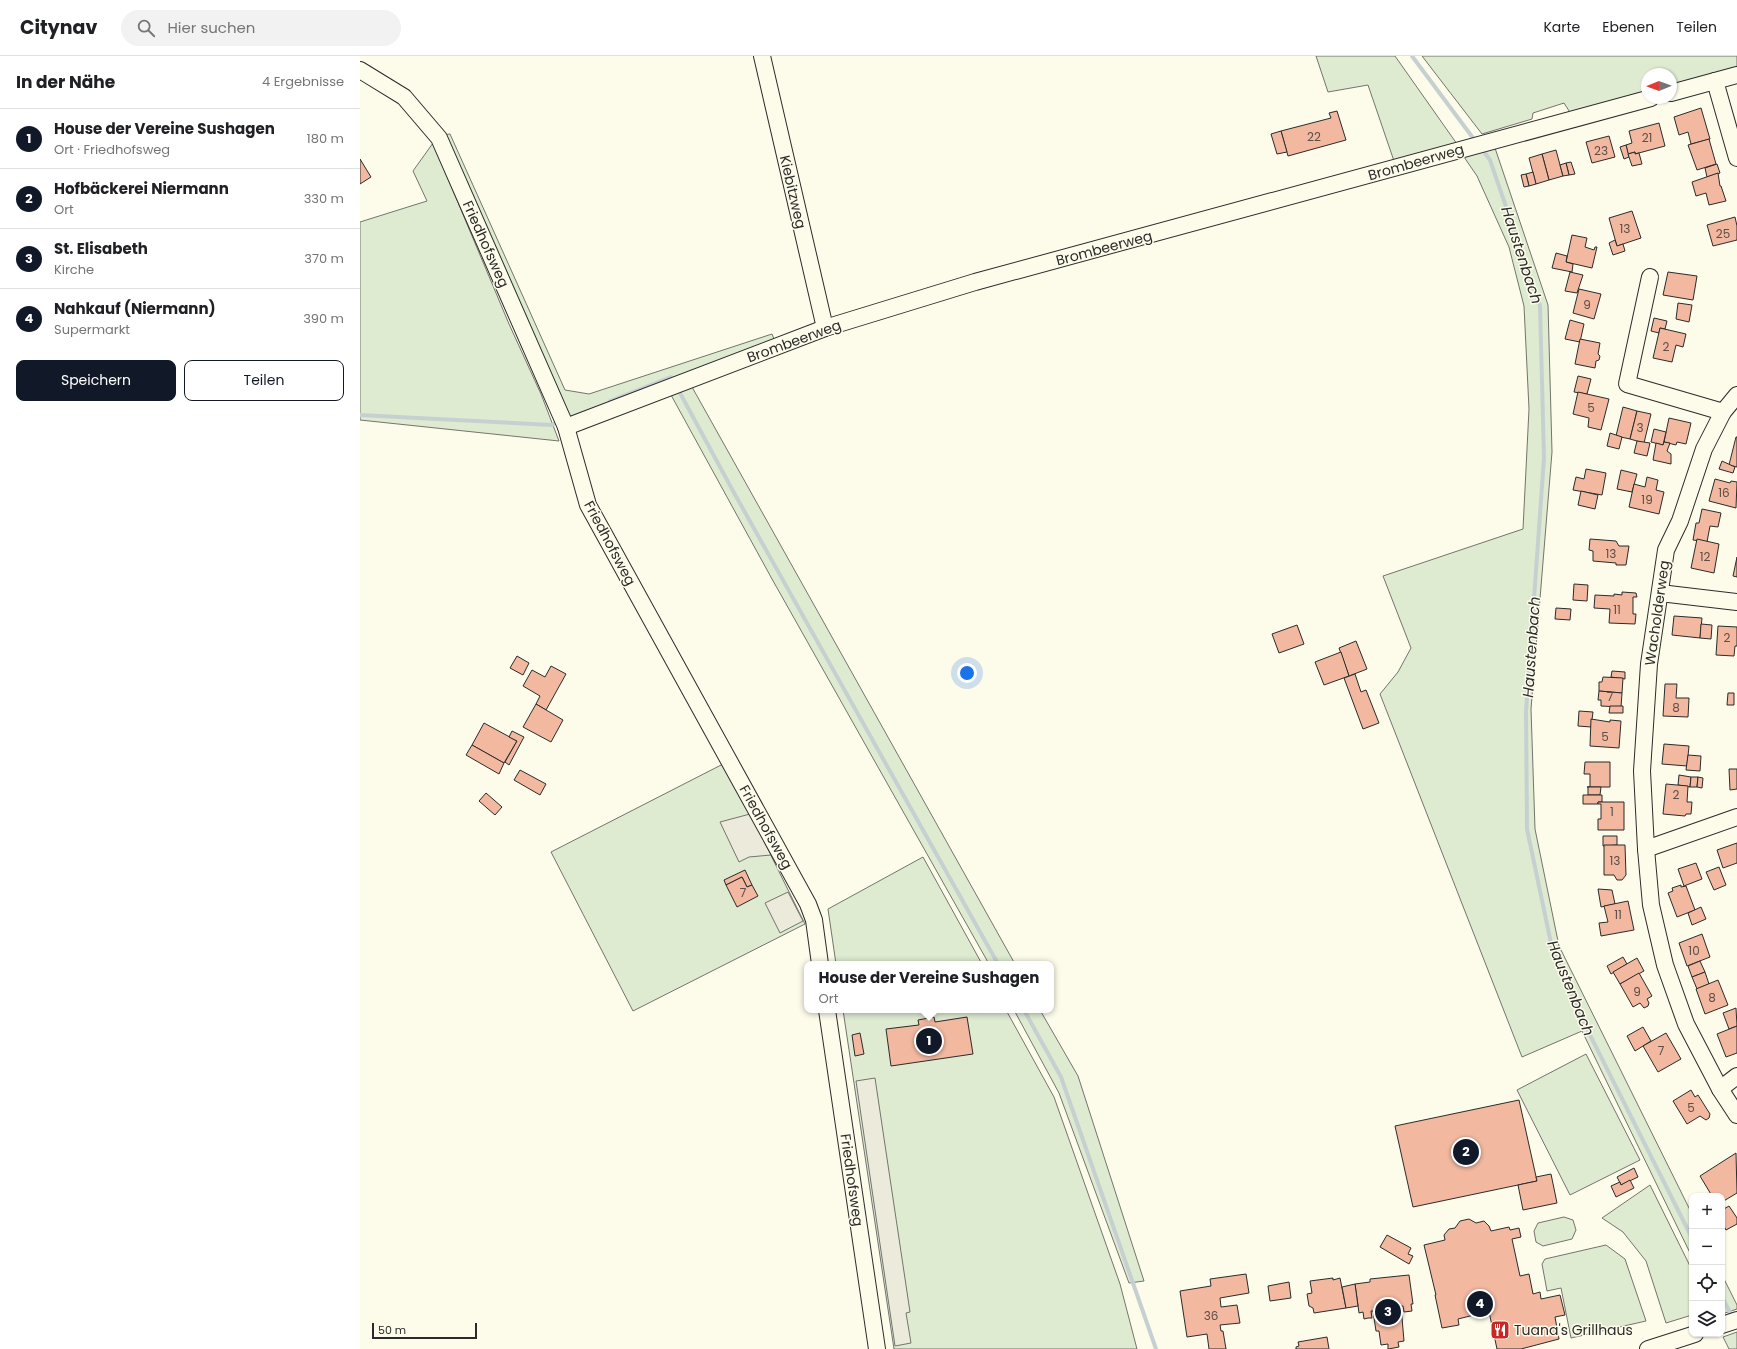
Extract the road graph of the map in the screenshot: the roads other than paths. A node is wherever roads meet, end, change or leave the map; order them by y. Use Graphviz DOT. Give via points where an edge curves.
graph roads {
  1 [pos="762,56"];
  2 [pos="360,70"];
  3 [pos="1737,75"];
  4 [pos="1715,81"];
  5 [pos="1677,91"];
  6 [pos="1641,101"];
  7 [pos="1737,158"];
  8 [pos="1650,278"];
  9 [pos="825,328"];
  10 [pos="1737,395"];
  11 [pos="1723,412"];
  12 [pos="566,427"];
  13 [pos="1660,593"];
  14 [pos="1737,602"];
  15 [pos="1737,817"];
  16 [pos="1646,848"];
  17 [pos="820,961"];
  18 [pos="827,1013"];
  19 [pos="1737,1076"];
  20 [pos="1720,1089"];
  21 [pos="1737,1115"];
  22 [pos="1737,1320"];
  23 [pos="1725,1324"];
  24 [pos="1689,1336"];
  25 [pos="877,1349"];
  26 [pos="1648,1349"];
  1 -- 9 [label="street, Kiebitzweg"];
  2 -- 12 [label="street, Friedhofsweg" via="404,97 439,138"];
  3 -- 4 [label="street"];
  4 -- 5 [label="street"];
  4 -- 7 [label="street"];
  6 -- 9 [label="street, Brombeerweg" via="976,282"];
  8 -- 11 [label="street" via="1628,384"];
  9 -- 12 [label="street, Brombeerweg"];
  10 -- 11 [label="street, Wacholderweg"];
  11 -- 13 [label="street, Wacholderweg" via="1704,449 1680,521 1666,550"];
  12 -- 17 [label="street, Friedhofsweg" via="588,505 808,904 814,920"];
  13 -- 14 [label="street"];
  13 -- 16 [label="street, Wacholderweg" via="1649,664 1643,750"];
  15 -- 16 [label="street"];
  16 -- 20 [label="street, Wacholderweg" via="1651,905 1665,965 1686,1024"];
  18 -- 25 [label="street, Friedhofsweg"];
  19 -- 20 [label="street"];
  20 -- 21 [label="street, Wacholderweg"];
  22 -- 23 [label="street"];
  24 -- 26 [label="street"];
}
